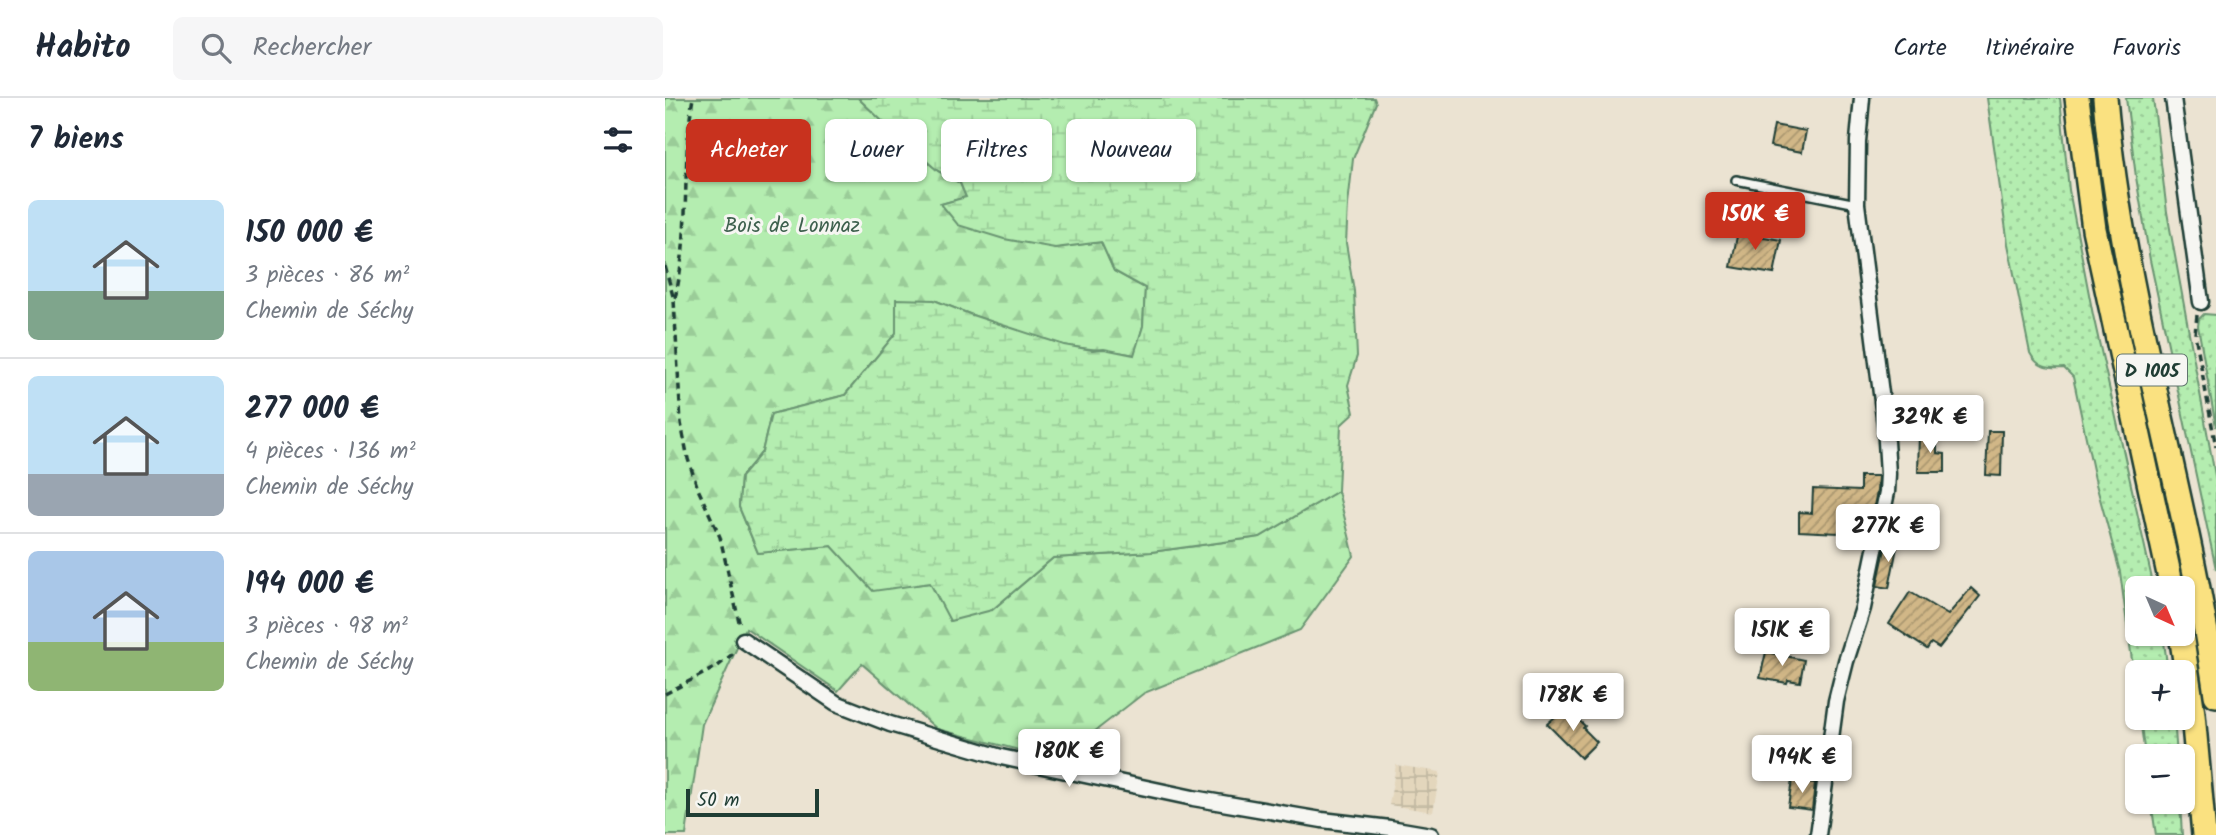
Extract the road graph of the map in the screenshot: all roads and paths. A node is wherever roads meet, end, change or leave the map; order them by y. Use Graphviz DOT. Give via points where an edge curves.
graph roads {
  1 [pos="694,98"];
  2 [pos="1862,98"];
  3 [pos="2077,98"];
  4 [pos="2105,98"];
  5 [pos="2173,98"];
  6 [pos="1735,180"];
  7 [pos="1857,204"];
  8 [pos="665,266"];
  9 [pos="674,300"];
  10 [pos="2201,302"];
  11 [pos="2216,447"];
  12 [pos="2169,576"];
  13 [pos="743,640"];
  14 [pos="2183,646"];
  15 [pos="665,694"];
  16 [pos="2216,695"];
  17 [pos="1431,835"];
  18 [pos="1818,835"];
  19 [pos="2204,835"];
  1 -- 9 [label="path" via="684,245"];
  2 -- 7 [label="street"];
  3 -- 12 [label="highway, D 1005" via="2094,229"];
  4 -- 16 [label="highway, D 1005" via="2119,212 2196,573"];
  5 -- 10 [label="street"];
  6 -- 7 [label="lane"];
  7 -- 18 [label="street" via="1888,483 1863,608 1836,701"];
  8 -- 9 [label="path"];
  9 -- 13 [label="path" via="679,401 688,459 720,537"];
  10 -- 11 [label="path" via="2195,334"];
  13 -- 15 [label="path" via="718,666"];
  13 -- 17 [label="street" via="836,704 1001,757 1193,798"];
  14 -- 19 [label="highway"];
}
